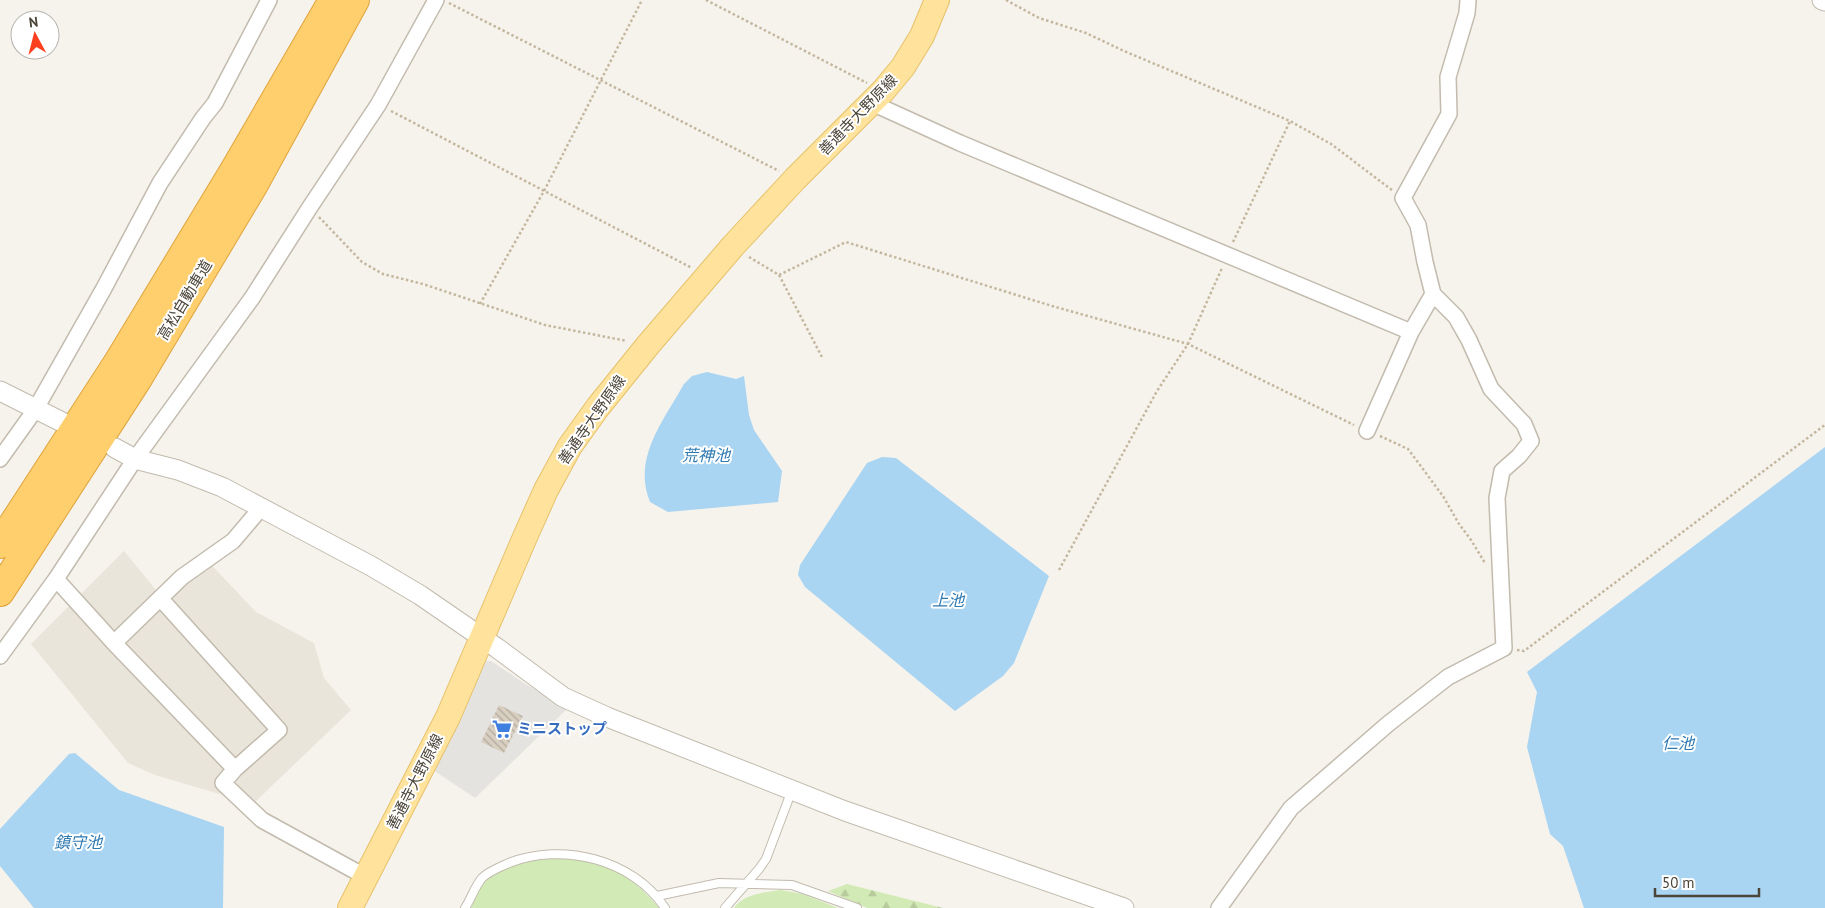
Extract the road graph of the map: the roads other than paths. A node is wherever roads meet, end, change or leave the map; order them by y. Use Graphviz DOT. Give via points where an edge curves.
graph roads {
  1 [pos="269,0"];
  2 [pos="333,0"];
  3 [pos="355,0"];
  4 [pos="436,0"];
  5 [pos="937,0"];
  6 [pos="1468,0"];
  7 [pos="878,97"];
  8 [pos="1433,294"];
  9 [pos="1411,332"];
  10 [pos="0,391"];
  11 [pos="35,410"];
  12 [pos="62,422"];
  13 [pos="1368,431"];
  14 [pos="115,448"];
  15 [pos="135,458"];
  16 [pos="0,459"];
  17 [pos="261,508"];
  18 [pos="0,544"];
  19 [pos="56,579"];
  20 [pos="0,592"];
  21 [pos="160,598"];
  22 [pos="482,638"];
  23 [pos="114,643"];
  24 [pos="0,656"];
  25 [pos="235,769"];
  26 [pos="792,790"];
  27 [pos="366,878"];
  28 [pos="745,884"];
  29 [pos="657,896"];
  30 [pos="1092,902"];
  31 [pos="350,908"];
  32 [pos="465,908"];
  33 [pos="665,908"];
  34 [pos="725,908"];
  35 [pos="857,908"];
  36 [pos="1124,908"];
  37 [pos="1219,908"];
  1 -- 11 [label="street" via="215,103 160,183"];
  2 -- 18 [label="highway, 高松自動車道" via="122,356"];
  3 -- 20 [label="highway, 高松自動車道" via="253,186 138,380"];
  4 -- 15 [label="street" via="378,105 252,298"];
  5 -- 7 [label="main road, 善通寺大野原線" via="922,36 903,67"];
  6 -- 8 [label="street" via="1448,77 1449,114 1403,198 1418,225"];
  7 -- 9 [label="street" via="960,143"];
  7 -- 22 [label="main road, 善通寺大野原線" via="733,246 598,407 570,446 546,490"];
  8 -- 9 [label="street"];
  8 -- 37 [label="street" via="1456,317 1491,389 1524,424 1531,442 1502,471 1497,498 1504,648 1448,677 1290,808"];
  9 -- 13 [label="street"];
  10 -- 11 [label="street"];
  11 -- 12 [label="street"];
  11 -- 16 [label="street"];
  14 -- 15 [label="street"];
  15 -- 17 [label="street" via="222,487"];
  15 -- 19 [label="street"];
  17 -- 21 [label="street" via="232,541 182,577"];
  17 -- 22 [label="street" via="371,566"];
  19 -- 23 [label="street"];
  19 -- 24 [label="street"];
  21 -- 23 [label="street"];
  21 -- 25 [label="street" via="280,730"];
  22 -- 26 [label="street" via="563,697"];
  22 -- 27 [label="main road, 善通寺大野原線" via="448,717"];
  23 -- 25 [label="street"];
  25 -- 27 [label="street" via="223,783 262,820"];
  26 -- 28 [label="lane" via="766,859"];
  26 -- 30 [label="street"];
  27 -- 31 [label="main road, 善通寺大野原線"];
  28 -- 29 [label="lane" via="719,883"];
  28 -- 34 [label="lane"];
  28 -- 35 [label="lane" via="792,885"];
  29 -- 32 [label="lane" via="638,879 595,858 544,854 496,868 482,878"];
  29 -- 33 [label="lane"];
  30 -- 36 [label="street"];
}
